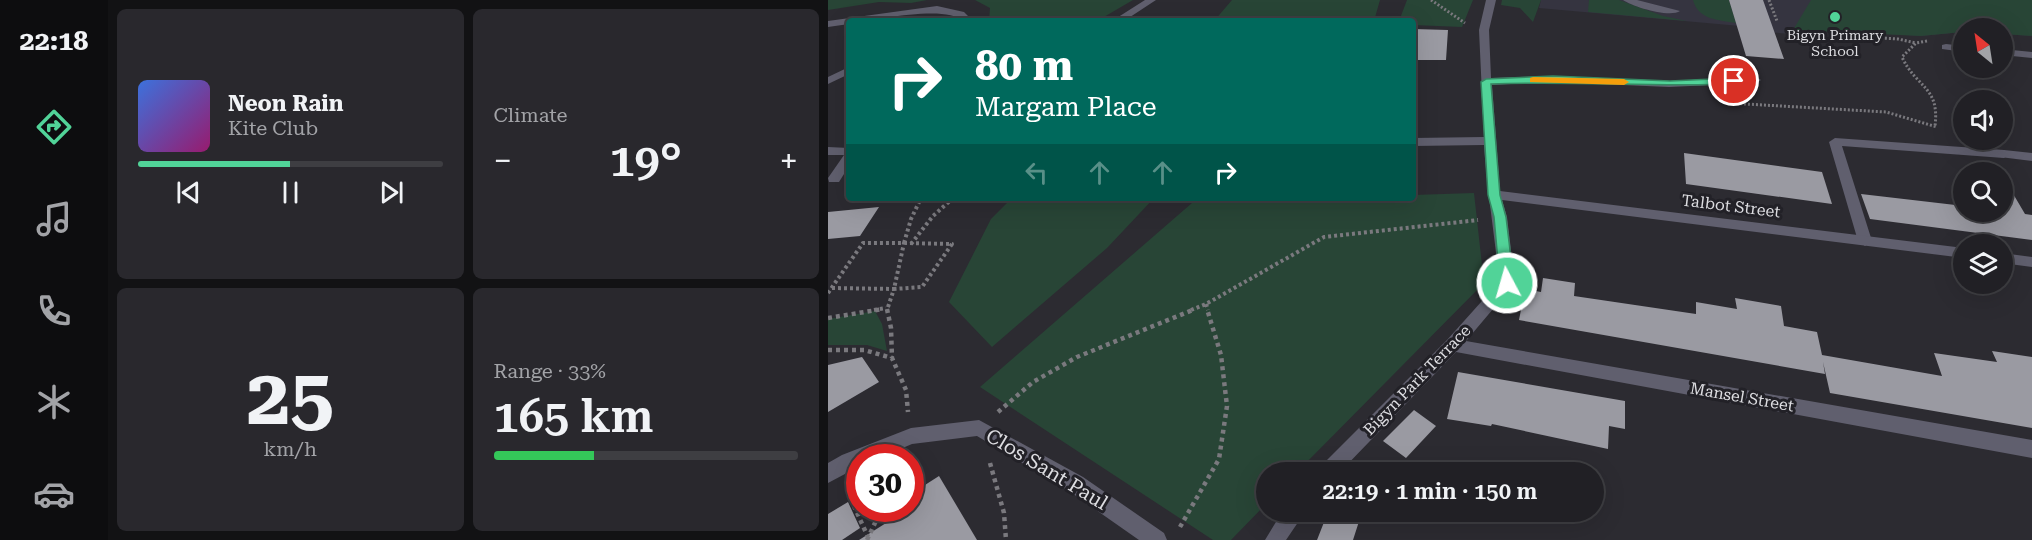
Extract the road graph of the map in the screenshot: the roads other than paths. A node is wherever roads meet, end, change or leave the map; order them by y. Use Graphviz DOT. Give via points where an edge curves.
graph roads {
  1 [pos="1151,0"];
  2 [pos="1491,0"];
  3 [pos="1628,0"];
  4 [pos="1675,11"];
  5 [pos="872,18"];
  6 [pos="965,18"];
  7 [pos="1122,18"];
  8 [pos="846,22"];
  9 [pos="828,24"];
  10 [pos="1946,47"];
  11 [pos="1953,47"];
  12 [pos="2013,53"];
  13 [pos="2032,56"];
  14 [pos="846,72"];
  15 [pos="1756,80"];
  16 [pos="828,81"];
  17 [pos="1486,82"];
  18 [pos="1490,141"];
  19 [pos="1416,142"];
  20 [pos="828,151"];
  21 [pos="846,152"];
  22 [pos="2032,157"];
  23 [pos="846,161"];
  24 [pos="834,179"];
  25 [pos="1494,195"];
  26 [pos="1865,241"];
  27 [pos="1953,252"];
  28 [pos="2013,259"];
  29 [pos="2032,262"];
  30 [pos="1453,345"];
  31 [pos="2032,449"];
  32 [pos="1338,462"];
  33 [pos="828,474"];
  34 [pos="1286,522"];
  35 [pos="1157,540"];
  36 [pos="1275,540"];
  1 -- 7 [label="street"];
  2 -- 17 [label="street, Bigyn Park Terrace" via="1484,30"];
  3 -- 4 [label="street"];
  5 -- 6 [label="street" via="937,9"];
  8 -- 9 [label="street"];
  10 -- 11 [label="street"];
  12 -- 13 [label="street"];
  14 -- 16 [label="street"];
  15 -- 17 [label="street" via="1670,84 1553,79"];
  17 -- 18 [label="street, Bigyn Park Terrace"];
  18 -- 19 [label="street"];
  18 -- 25 [label="street, Bigyn Park Terrace"];
  20 -- 21 [label="street"];
  22 -- 26 [label="street" via="1835,142"];
  23 -- 24 [label="street"];
  25 -- 26 [label="street, Talbot Street"];
  25 -- 30 [label="street, Bigyn Park Terrace" via="1507,283"];
  26 -- 27 [label="street, Talbot Street"];
  28 -- 29 [label="street"];
  30 -- 31 [label="street, Mansel Street"];
  30 -- 32 [label="street, Bigyn Park Terrace"];
  33 -- 35 [label="street, Clos Sant Paul" via="849,461 911,436 979,428 1076,484"];
  34 -- 36 [label="street"];
}
